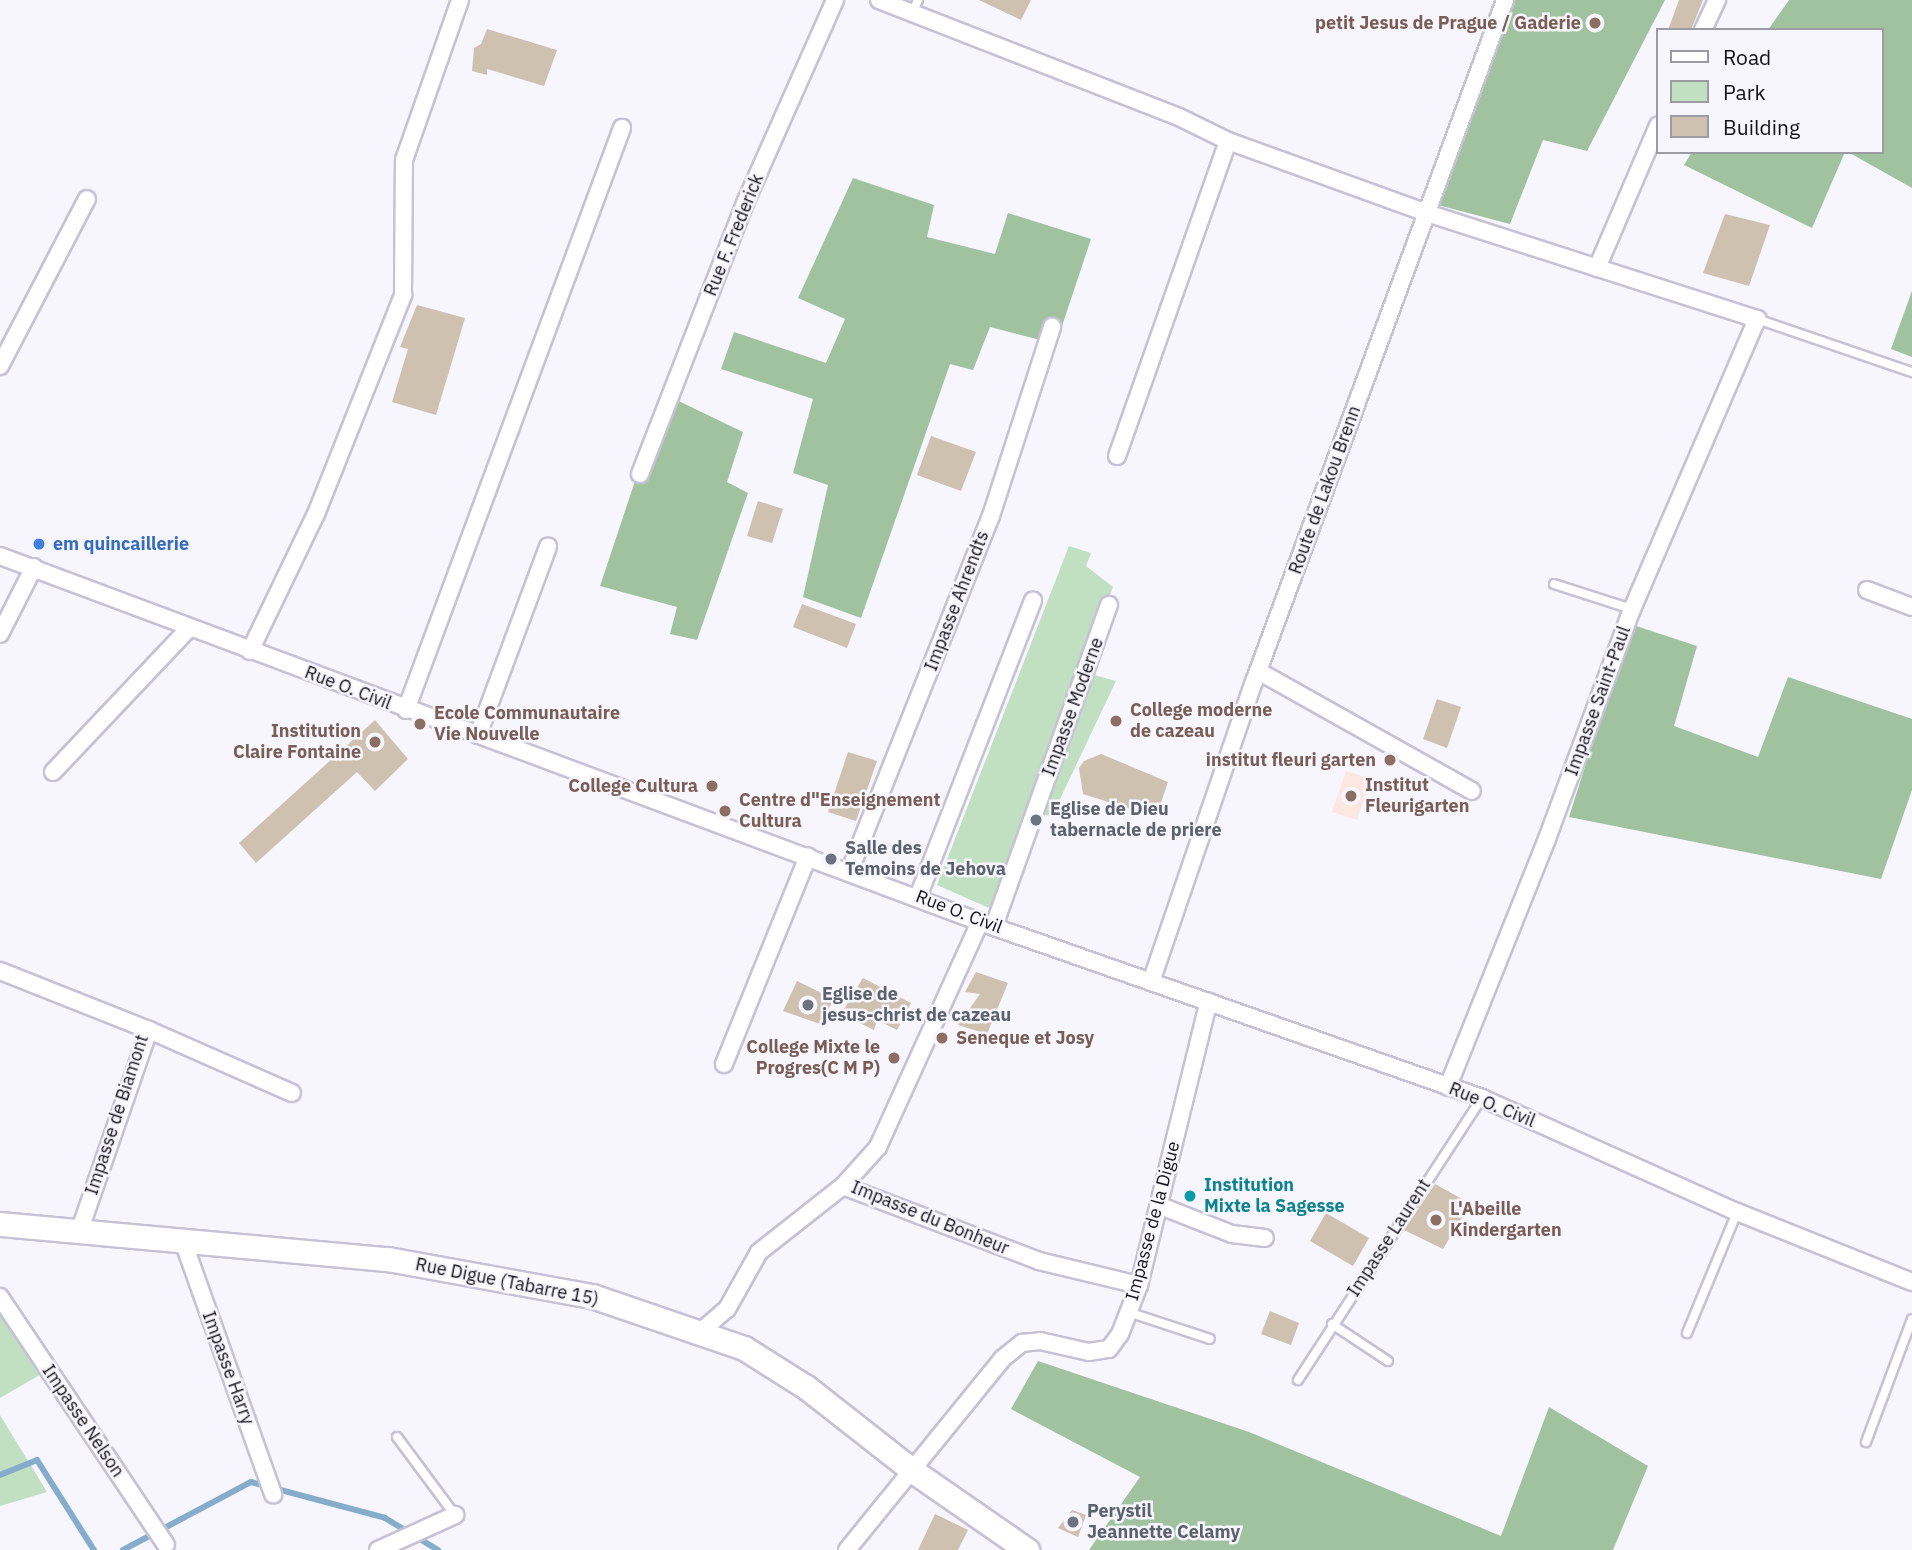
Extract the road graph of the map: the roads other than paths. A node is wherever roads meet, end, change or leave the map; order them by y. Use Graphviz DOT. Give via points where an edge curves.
graph roads {
  1 [pos="460,0"];
  2 [pos="835,0"];
  3 [pos="879,0"];
  4 [pos="1505,0"];
  5 [pos="1717,0"];
  6 [pos="915,6"];
  7 [pos="1704,28"];
  8 [pos="622,128"];
  9 [pos="1657,128"];
  10 [pos="1228,141"];
  11 [pos="88,199"];
  12 [pos="1427,213"];
  13 [pos="1597,268"];
  14 [pos="1757,319"];
  15 [pos="1052,327"];
  16 [pos="0,366"];
  17 [pos="1912,372"];
  18 [pos="1116,456"];
  19 [pos="640,474"];
  20 [pos="548,547"];
  21 [pos="0,556"];
  22 [pos="34,567"];
  23 [pos="1554,584"];
  24 [pos="1867,590"];
  25 [pos="1033,600"];
  26 [pos="1109,605"];
  27 [pos="1912,607"];
  28 [pos="1632,609"];
  29 [pos="189,628"];
  30 [pos="0,634"];
  31 [pos="250,651"];
  32 [pos="1258,671"];
  33 [pos="406,710"];
  34 [pos="478,736"];
  35 [pos="53,772"];
  36 [pos="1472,791"];
  37 [pos="808,856"];
  38 [pos="850,870"];
  39 [pos="918,897"];
  40 [pos="987,924"];
  41 [pos="0,971"];
  42 [pos="1151,982"];
  43 [pos="1209,1002"];
  44 [pos="149,1030"];
  45 [pos="724,1064"];
  46 [pos="1448,1087"];
  47 [pos="292,1093"];
  48 [pos="1482,1098"];
  49 [pos="843,1186"];
  50 [pos="1158,1205"];
  51 [pos="1737,1212"];
  52 [pos="0,1224"];
  53 [pos="79,1232"];
  54 [pos="1265,1238"];
  55 [pos="183,1241"];
  56 [pos="1912,1282"];
  57 [pos="1139,1285"];
  58 [pos="0,1297"];
  59 [pos="1128,1312"];
  60 [pos="1912,1319"];
  61 [pos="1332,1324"];
  62 [pos="699,1333"];
  63 [pos="1687,1333"];
  64 [pos="1210,1339"];
  65 [pos="1388,1360"];
  66 [pos="1298,1380"];
  67 [pos="397,1437"];
  68 [pos="1866,1442"];
  69 [pos="913,1471"];
  70 [pos="273,1494"];
  71 [pos="456,1515"];
  72 [pos="166,1545"];
  73 [pos="851,1545"];
  74 [pos="378,1550"];
  75 [pos="869,1550"];
  76 [pos="1027,1550"];
  1 -- 31 [label="street" via="404,159 403,295 316,514"];
  2 -- 19 [label="street, Rue F. Frederick" via="746,201"];
  3 -- 6 [label="street"];
  4 -- 12 [label="street, Route de Lakou Brenn"];
  5 -- 7 [label="street"];
  6 -- 10 [label="street"];
  8 -- 33 [label="street"];
  9 -- 13 [label="street"];
  10 -- 12 [label="street"];
  10 -- 18 [label="street"];
  11 -- 16 [label="street"];
  12 -- 13 [label="street"];
  12 -- 32 [label="street, Route de Lakou Brenn"];
  13 -- 14 [label="street"];
  14 -- 17 [label="lane"];
  14 -- 28 [label="street, Impasse Saint-Paul"];
  15 -- 38 [label="street, Impasse Ahrendts" via="991,516"];
  20 -- 34 [label="street"];
  21 -- 22 [label="street, Rue O. Civil"];
  22 -- 29 [label="street, Rue O. Civil"];
  22 -- 30 [label="street"];
  23 -- 28 [label="lane"];
  24 -- 27 [label="street"];
  25 -- 39 [label="street"];
  26 -- 40 [label="street, Impasse Moderne"];
  28 -- 46 [label="street, Impasse Saint-Paul"];
  29 -- 31 [label="street, Rue O. Civil"];
  29 -- 35 [label="street"];
  31 -- 33 [label="street, Rue O. Civil"];
  32 -- 36 [label="street"];
  32 -- 42 [label="street, Route de Lakou Brenn"];
  33 -- 34 [label="street, Rue O. Civil"];
  34 -- 37 [label="street, Rue O. Civil"];
  37 -- 38 [label="street, Rue O. Civil"];
  37 -- 45 [label="street"];
  38 -- 39 [label="street, Rue O. Civil"];
  39 -- 40 [label="street, Rue O. Civil"];
  40 -- 42 [label="street, Rue O. Civil"];
  40 -- 49 [label="street, Impasse du Bonheur" via="878,1147"];
  41 -- 44 [label="street, Impasse de Biamont"];
  42 -- 43 [label="street, Rue O. Civil"];
  43 -- 46 [label="street, Rue O. Civil"];
  43 -- 50 [label="street, Impasse de la Digue"];
  44 -- 47 [label="street"];
  44 -- 53 [label="street, Impasse de Biamont"];
  46 -- 48 [label="street, Rue O. Civil"];
  48 -- 51 [label="street, Rue O. Civil"];
  48 -- 61 [label="lane, Impasse Laurent"];
  49 -- 57 [label="street, Impasse du Bonheur" via="1039,1261"];
  49 -- 62 [label="street" via="759,1252 727,1309"];
  50 -- 54 [label="street" via="1233,1234"];
  50 -- 57 [label="street, Impasse de la Digue"];
  51 -- 56 [label="street, Rue O. Civil"];
  51 -- 63 [label="lane"];
  52 -- 53 [label="street, Rue Digue (Tabarre 15)"];
  53 -- 55 [label="street, Rue Digue (Tabarre 15)"];
  55 -- 62 [label="street, Rue Digue (Tabarre 15)" via="388,1259 592,1296"];
  55 -- 70 [label="street, Impasse Harry"];
  57 -- 59 [label="street, Impasse de la Digue"];
  58 -- 72 [label="street, Impasse Nelson"];
  59 -- 64 [label="lane"];
  59 -- 69 [label="street, Impasse de la Digue" via="1109,1349 1088,1352 1040,1341 1022,1343 1002,1359"];
  60 -- 68 [label="lane"];
  61 -- 65 [label="lane"];
  61 -- 66 [label="lane, Impasse Laurent"];
  62 -- 69 [label="street, Rue Digue (Tabarre 15)" via="744,1348 806,1387"];
  67 -- 71 [label="lane"];
  69 -- 73 [label="street"];
  69 -- 76 [label="street, Rue Digue (Tabarre 15)"];
  71 -- 74 [label="street"];
  73 -- 75 [label="street"];
}
